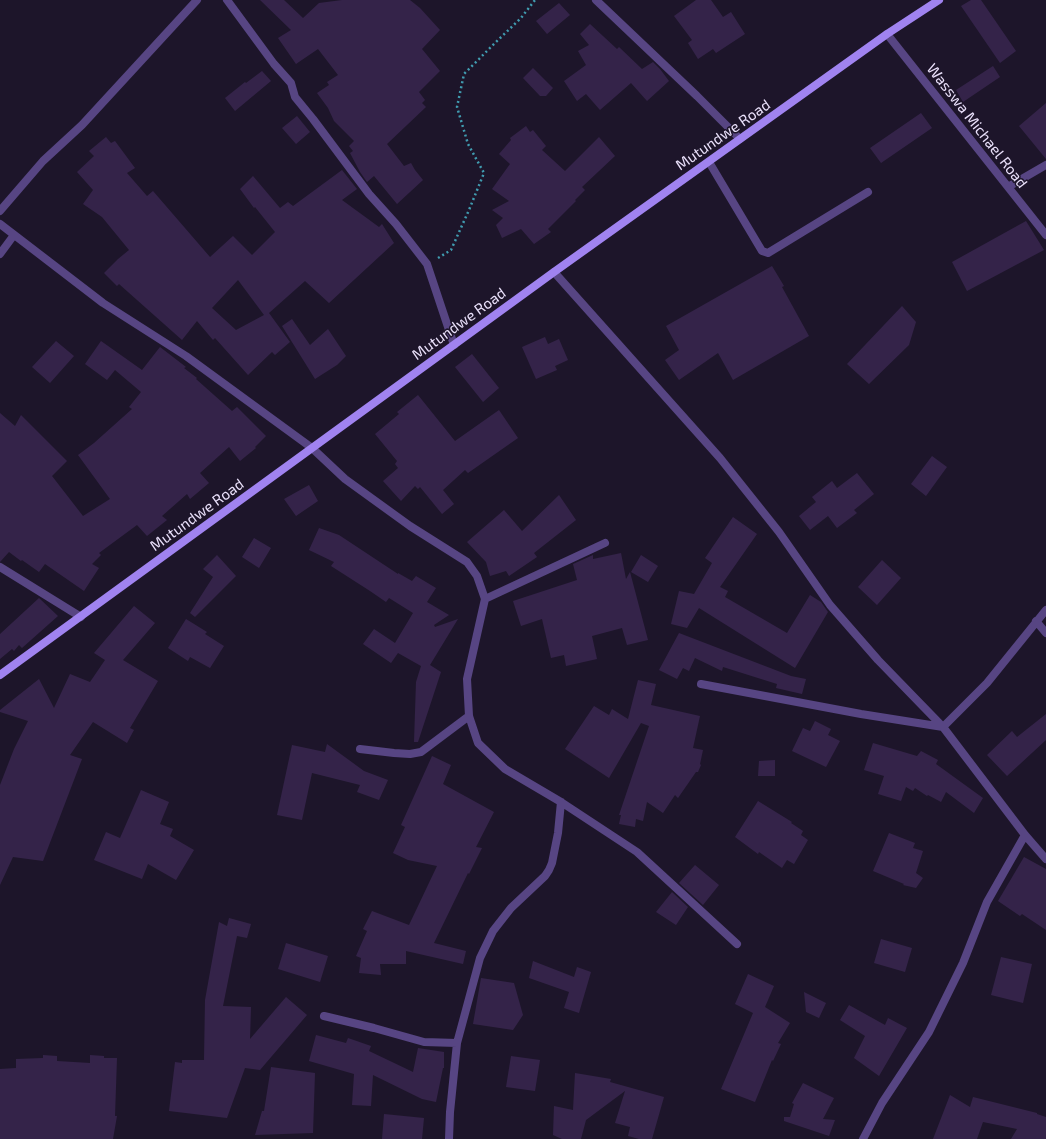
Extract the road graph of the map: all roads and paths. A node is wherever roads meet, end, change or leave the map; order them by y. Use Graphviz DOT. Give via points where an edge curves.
graph roads {
  1 [pos="197,0"];
  2 [pos="227,0"];
  3 [pos="535,0"];
  4 [pos="596,0"];
  5 [pos="939,0"];
  6 [pos="887,34"];
  7 [pos="740,139"];
  8 [pos="709,162"];
  9 [pos="1046,165"];
  10 [pos="1008,187"];
  11 [pos="868,192"];
  12 [pos="0,211"];
  13 [pos="0,224"];
  14 [pos="14,235"];
  15 [pos="1046,235"];
  16 [pos="0,254"];
  17 [pos="427,264"];
  18 [pos="554,272"];
  19 [pos="454,345"];
  20 [pos="312,448"];
  21 [pos="605,543"];
  22 [pos="0,567"];
  23 [pos="485,599"];
  24 [pos="1046,610"];
  25 [pos="81,617"];
  26 [pos="1036,621"];
  27 [pos="1046,633"];
  28 [pos="0,675"];
  29 [pos="701,684"];
  30 [pos="469,716"];
  31 [pos="943,727"];
  32 [pos="360,749"];
  33 [pos="561,802"];
  34 [pos="1025,835"];
  35 [pos="1046,859"];
  36 [pos="737,944"];
  37 [pos="324,1016"];
  38 [pos="456,1043"];
  39 [pos="449,1139"];
  40 [pos="863,1139"];
  1 -- 12 [label="street" via="82,125 43,161"];
  2 -- 17 [label="street" via="291,83 295,97 369,194"];
  3 -- 17 [label="path" via="521,18 464,74 457,106 468,144 484,173 451,250"];
  4 -- 7 [label="street"];
  5 -- 6 [label="main road, Mutundwe Road"];
  6 -- 7 [label="main road, Mutundwe Road"];
  6 -- 10 [label="street, Wasswa Michael Road"];
  7 -- 8 [label="main road, Mutundwe Road"];
  8 -- 11 [label="street" via="762,251 768,253"];
  8 -- 18 [label="main road, Mutundwe Road"];
  9 -- 10 [label="street"];
  10 -- 15 [label="street, Wasswa Michael Road"];
  13 -- 14 [label="street"];
  14 -- 16 [label="street"];
  14 -- 20 [label="street" via="103,303 186,356"];
  17 -- 19 [label="street"];
  18 -- 19 [label="main road, Mutundwe Road"];
  18 -- 31 [label="street" via="720,458 779,532 830,604 878,660"];
  19 -- 20 [label="main road, Mutundwe Road"];
  20 -- 23 [label="street" via="344,479 410,526 467,562 477,576"];
  20 -- 25 [label="main road, Mutundwe Road"];
  21 -- 23 [label="street"];
  22 -- 25 [label="street"];
  23 -- 30 [label="street" via="467,679"];
  24 -- 26 [label="street"];
  25 -- 28 [label="main road, Mutundwe Road"];
  26 -- 27 [label="street"];
  26 -- 31 [label="street" via="987,683"];
  29 -- 31 [label="street"];
  30 -- 32 [label="street" via="421,752 410,754"];
  30 -- 33 [label="street" via="478,743 505,769"];
  31 -- 34 [label="street"];
  33 -- 36 [label="street" via="637,852"];
  33 -- 38 [label="street" via="552,863 545,876 511,908 493,931 480,958"];
  34 -- 35 [label="street"];
  34 -- 40 [label="street" via="987,902 963,963 929,1032 882,1103"];
  37 -- 38 [label="street" via="424,1042"];
  38 -- 39 [label="street"];
}
